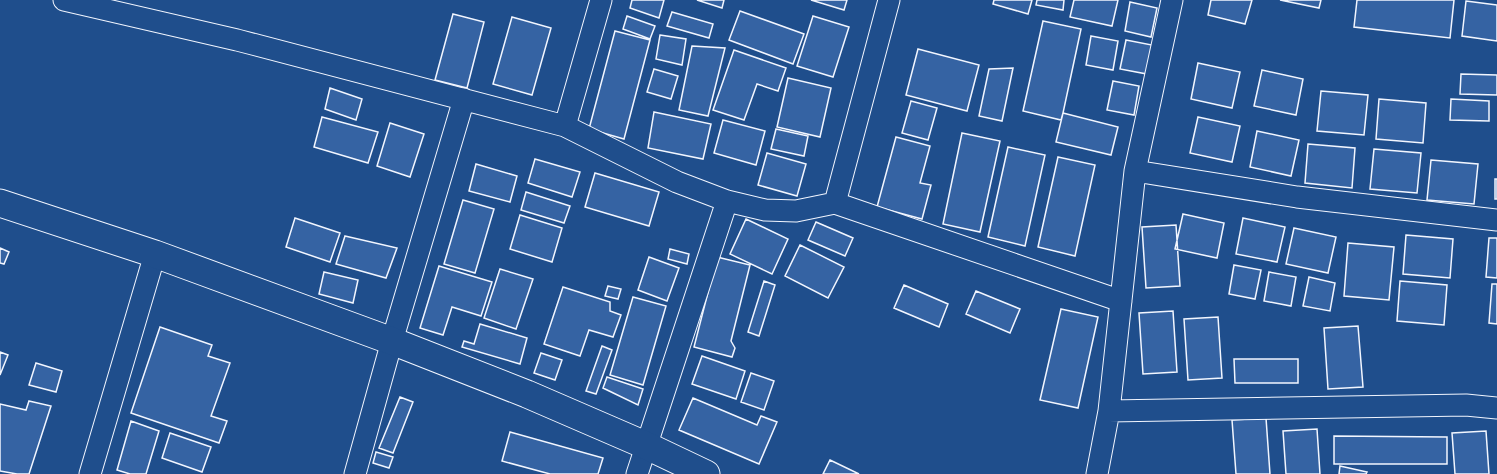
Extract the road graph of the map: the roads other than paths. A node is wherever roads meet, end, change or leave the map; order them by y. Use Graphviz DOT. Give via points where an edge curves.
graph roads {
  1 [pos="64,0"];
  2 [pos="601,0"];
  3 [pos="889,0"];
  4 [pos="1172,0"];
  5 [pos="464,99"];
  6 [pos="565,126"];
  7 [pos="1135,171"];
  8 [pos="727,201"];
  9 [pos="0,203"];
  10 [pos="835,203"];
  11 [pos="1497,220"];
  12 [pos="155,254"];
  13 [pos="1121,301"];
  14 [pos="392,341"];
  15 [pos="1497,408"];
  16 [pos="1109,411"];
  17 [pos="645,445"];
  18 [pos="90,474"];
  19 [pos="355,474"];
  20 [pos="637,474"];
  21 [pos="706,474"];
  22 [pos="1097,474"];
  1 -- 5 [label="street"];
  2 -- 6 [label="street"];
  3 -- 10 [label="street"];
  4 -- 7 [label="street"];
  5 -- 6 [label="street"];
  5 -- 14 [label="street"];
  6 -- 8 [label="street" via="677,182"];
  7 -- 11 [label="street" via="1297,197"];
  7 -- 13 [label="street"];
  8 -- 10 [label="street" via="796,212"];
  8 -- 17 [label="street"];
  9 -- 12 [label="street"];
  10 -- 13 [label="street"];
  12 -- 14 [label="street"];
  12 -- 18 [label="street"];
  13 -- 16 [label="street"];
  14 -- 17 [label="street"];
  14 -- 19 [label="street"];
  15 -- 16 [label="street" via="1466,405"];
  16 -- 22 [label="street"];
  17 -- 20 [label="street"];
  17 -- 21 [label="street"];
}
